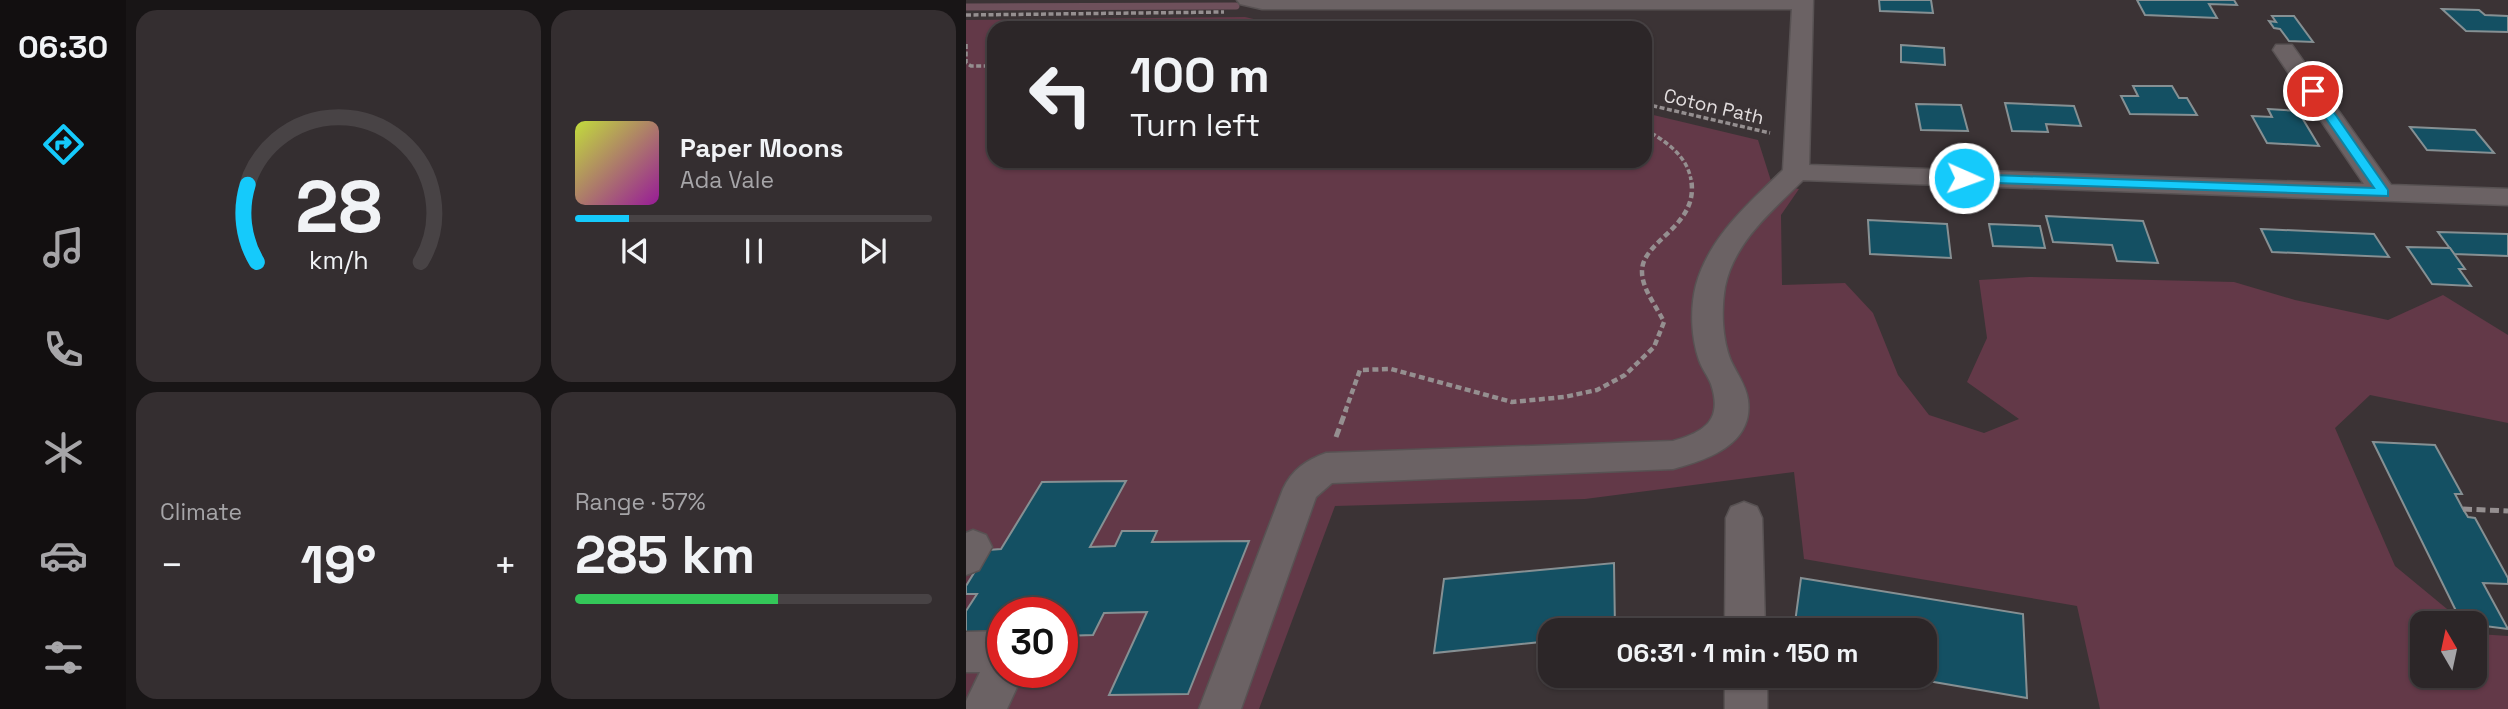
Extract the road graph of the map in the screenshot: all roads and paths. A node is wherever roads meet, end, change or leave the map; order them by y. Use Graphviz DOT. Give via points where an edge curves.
graph roads {
  1 [pos="1247,0"];
  2 [pos="1803,1"];
  3 [pos="1224,12"];
  4 [pos="966,15"];
  5 [pos="966,44"];
  6 [pos="2284,50"];
  7 [pos="987,66"];
  8 [pos="1652,106"];
  9 [pos="1652,133"];
  10 [pos="1776,135"];
  11 [pos="1796,172"];
  12 [pos="2384,193"];
  13 [pos="2508,197"];
  14 [pos="1326,468"];
  15 [pos="2463,509"];
  16 [pos="2508,511"];
  17 [pos="1744,518"];
  18 [pos="1745,618"];
  19 [pos="987,651"];
  20 [pos="966,652"];
  21 [pos="995,688"];
  22 [pos="1746,688"];
  23 [pos="984,709"];
  24 [pos="1220,709"];
  25 [pos="1746,709"];
  1 -- 2 [label="street"];
  2 -- 11 [label="street"];
  3 -- 4 [label="path"];
  5 -- 7 [label="path" via="967,63"];
  6 -- 12 [label="street"];
  8 -- 10 [label="path, Coton Path"];
  9 -- 14 [label="path" via="1680,153 1693,184 1686,212 1641,270 1664,322 1654,347 1638,364 1597,390 1512,402 1391,369 1360,370"];
  11 -- 12 [label="street"];
  11 -- 14 [label="street" via="1745,221 1723,252 1711,283 1708,318 1713,349 1734,412 1713,441 1674,456"];
  12 -- 13 [label="street"];
  14 -- 24 [label="street" via="1301,489"];
  15 -- 16 [label="path"];
  17 -- 18 [label="street"];
  19 -- 20 [label="street"];
  21 -- 23 [label="street"];
  22 -- 25 [label="street"];
}
